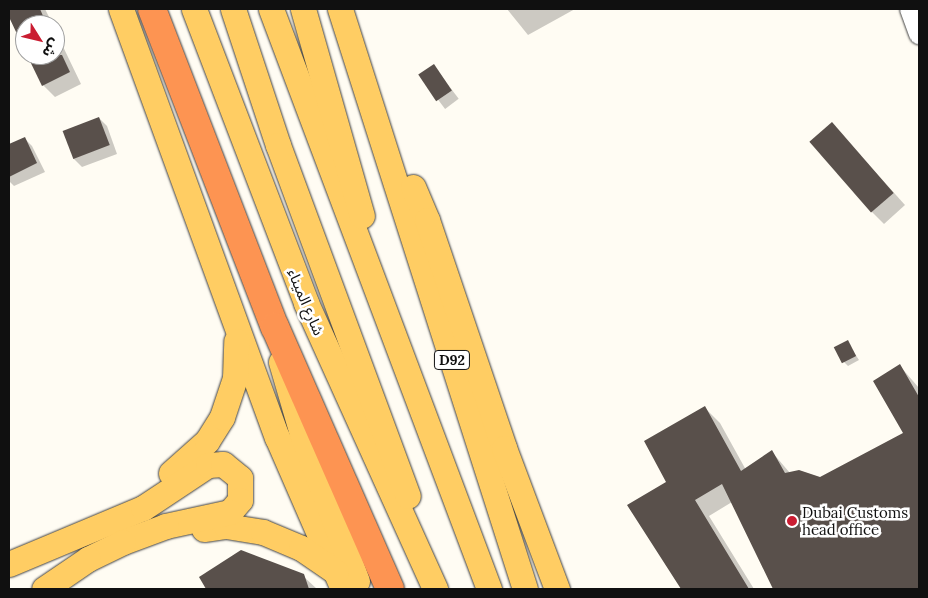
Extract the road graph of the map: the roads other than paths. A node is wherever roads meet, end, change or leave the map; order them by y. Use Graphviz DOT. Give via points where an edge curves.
graph roads {
  1 [pos="121,9"];
  2 [pos="152,9"];
  3 [pos="194,9"];
  4 [pos="233,9"];
  5 [pos="271,9"];
  6 [pos="303,9"];
  7 [pos="340,9"];
  8 [pos="910,9"];
  9 [pos="919,34"];
  10 [pos="327,128"];
  11 [pos="380,131"];
  12 [pos="236,323"];
  13 [pos="275,327"];
  14 [pos="86,531"];
  15 [pos="9,565"];
  16 [pos="340,581"];
  17 [pos="9,583"];
  18 [pos="433,586"];
  19 [pos="44,589"];
  20 [pos="60,589"];
  21 [pos="360,589"];
  22 [pos="390,589"];
  23 [pos="489,589"];
  24 [pos="525,589"];
  25 [pos="557,589"];
  1 -- 12 [label="main road"];
  2 -- 13 [label="highway"];
  3 -- 18 [label="main road, شارع الميناء" via="306,303"];
  4 -- 18 [label="main road" via="278,145 397,462"];
  5 -- 10 [label="main road"];
  6 -- 10 [label="main road"];
  7 -- 11 [label="main road, D92" via="356,67"];
  8 -- 9 [label="street"];
  10 -- 23 [label="main road" via="381,301"];
  11 -- 24 [label="main road, D92"];
  11 -- 25 [label="main road" via="406,174 427,220 494,421"];
  12 -- 14 [label="main road" via="232,391 213,433 174,471"];
  12 -- 16 [label="main road" via="277,437"];
  13 -- 21 [label="main road" via="293,406"];
  13 -- 22 [label="highway"];
  14 -- 15 [label="main road"];
  14 -- 19 [label="main road" via="102,528 143,508 208,465 230,467 242,485 240,500 230,512 166,526 136,537 88,559"];
  15 -- 17 [label="main road"];
  16 -- 20 [label="main road" via="288,542 257,531 226,526 162,539"];
}
